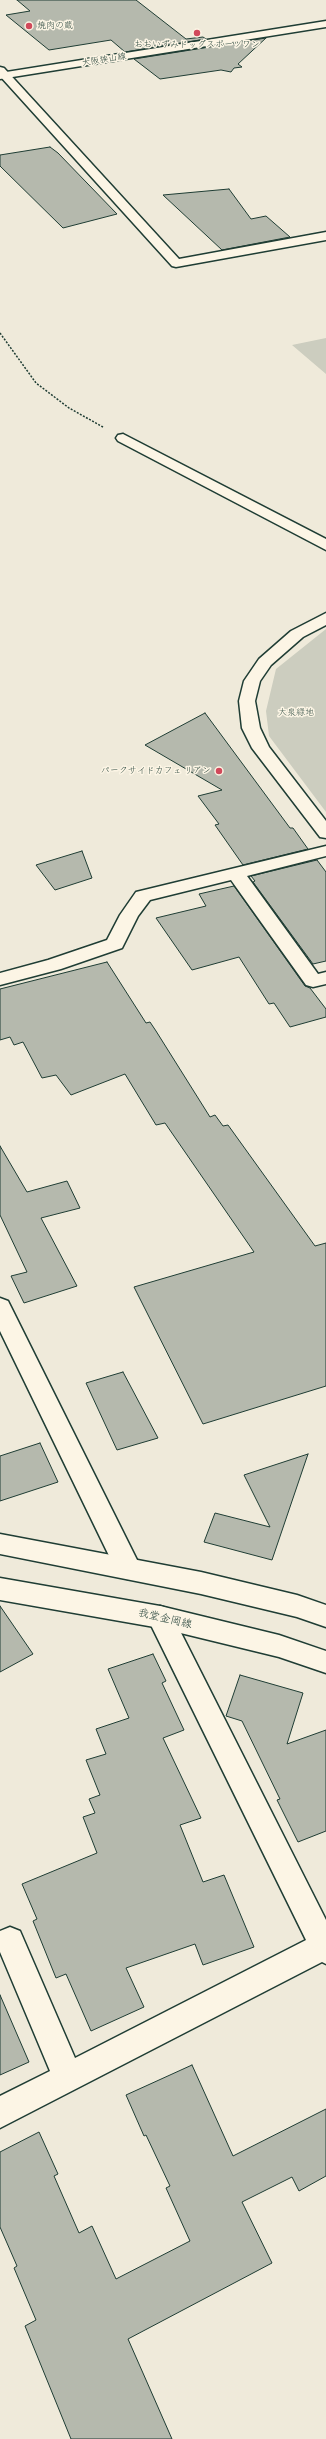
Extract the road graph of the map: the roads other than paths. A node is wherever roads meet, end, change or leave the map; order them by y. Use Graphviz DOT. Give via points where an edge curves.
graph roads {
  1 [pos="326,24"];
  2 [pos="2,74"];
  3 [pos="326,236"];
  4 [pos="123,438"];
  5 [pos="326,545"];
  6 [pos="326,618"];
  7 [pos="326,833"];
  8 [pos="326,851"];
  9 [pos="235,873"];
  10 [pos="326,978"];
  11 [pos="0,979"];
  12 [pos="0,1307"];
  13 [pos="0,1544"];
  14 [pos="128,1568"];
  15 [pos="0,1589"];
  16 [pos="326,1616"];
  17 [pos="160,1617"];
  18 [pos="326,1662"];
  19 [pos="10,1941"];
  20 [pos="325,1948"];
  21 [pos="68,2078"];
  22 [pos="0,2113"];
  1 -- 2 [label="street, 大阪狭山線"];
  2 -- 3 [label="street" via="176,263"];
  4 -- 5 [label="street"];
  6 -- 7 [label="street" via="297,634 265,662 252,681 247,700 251,728 261,748"];
  8 -- 9 [label="street"];
  9 -- 10 [label="street" via="313,981"];
  9 -- 11 [label="street" via="143,896 129,915 115,944 54,965"];
  12 -- 14 [label="street"];
  13 -- 14 [label="street"];
  14 -- 16 [label="street" via="297,1606"];
  15 -- 17 [label="street, 我堂金岡線"];
  17 -- 18 [label="street, 我堂金岡線" via="279,1646"];
  17 -- 20 [label="street"];
  19 -- 21 [label="street"];
  20 -- 21 [label="street"];
  21 -- 22 [label="street"];
}
